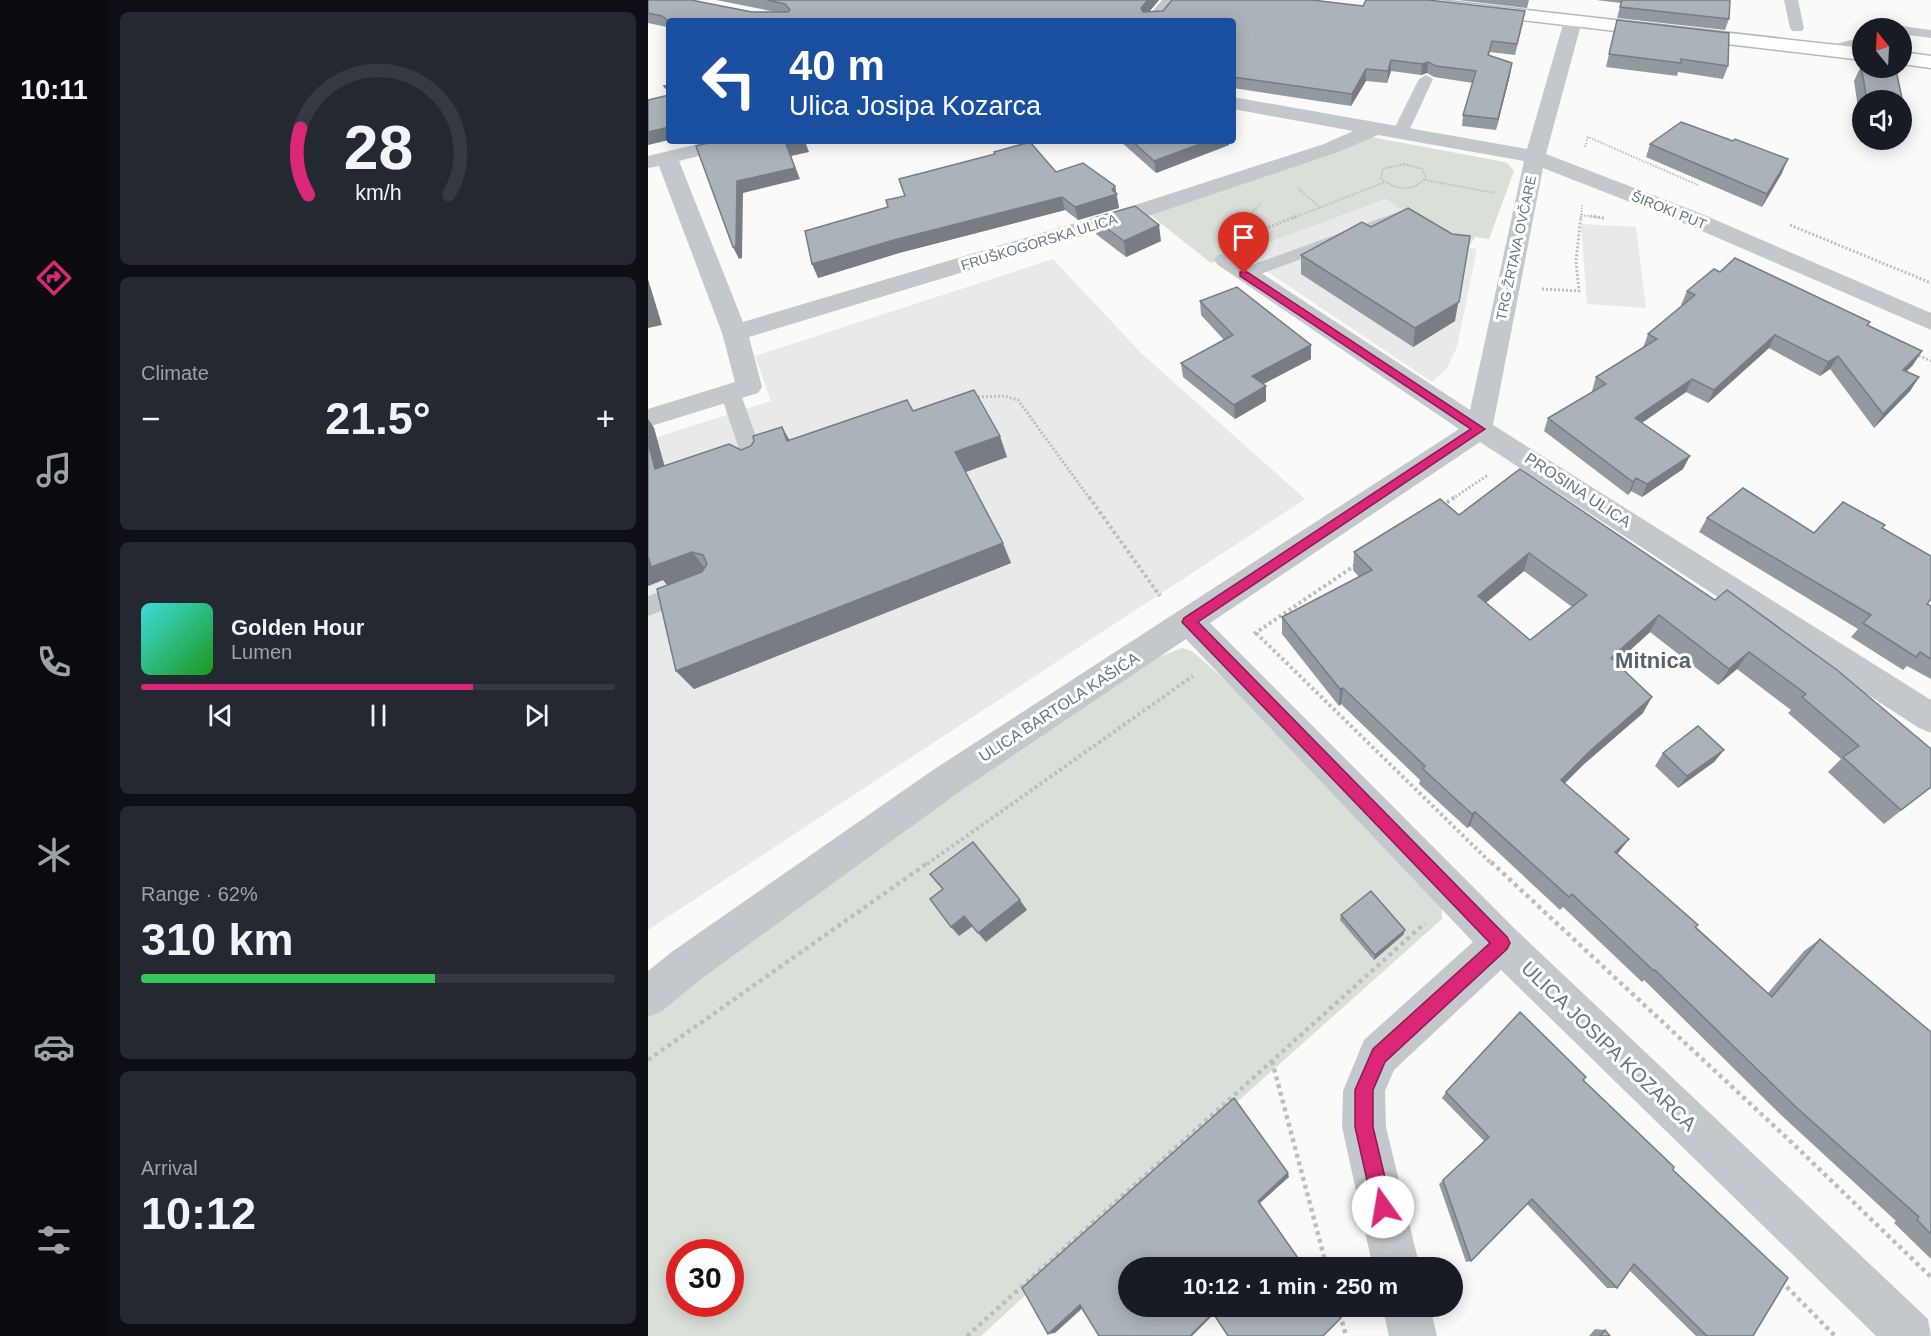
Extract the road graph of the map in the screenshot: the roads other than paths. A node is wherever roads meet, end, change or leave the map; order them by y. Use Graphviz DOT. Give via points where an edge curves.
graph roads {
  1 [pos="1171,0"];
  2 [pos="1393,0"];
  3 [pos="1791,0"];
  4 [pos="1156,18"];
  5 [pos="1573,21"];
  6 [pos="1797,28"];
  7 [pos="1912,31"];
  8 [pos="1931,34"];
  9 [pos="1852,44"];
  10 [pos="1829,50"];
  11 [pos="1852,53"];
  12 [pos="1912,59"];
  13 [pos="1931,62"];
  14 [pos="1426,80"];
  15 [pos="1236,104"];
  16 [pos="1374,129"];
  17 [pos="1400,133"];
  18 [pos="724,144"];
  19 [pos="1535,157"];
  20 [pos="658,160"];
  21 [pos="1401,216"];
  22 [pos="1230,260"];
  23 [pos="1931,322"];
  24 [pos="735,333"];
  25 [pos="730,393"];
  26 [pos="648,418"];
  27 [pos="1479,429"];
  28 [pos="754,461"];
  29 [pos="709,583"];
  30 [pos="648,606"];
  31 [pos="1175,610"];
  32 [pos="1931,718"];
  33 [pos="1501,943"];
  34 [pos="648,997"];
  35 [pos="1394,1257"];
  36 [pos="1409,1317"];
  37 [pos="1413,1336"];
  38 [pos="1911,1336"];
  1 -- 4 [label="street"];
  2 -- 5 [label="main road"];
  3 -- 6 [label="lane"];
  5 -- 10 [label="main road"];
  5 -- 19 [label="street"];
  7 -- 8 [label="lane"];
  9 -- 10 [label="lane"];
  10 -- 11 [label="main road"];
  12 -- 13 [label="main road"];
  14 -- 17 [label="lane"];
  15 -- 16 [label="street, TRG ŽRTAVA OVČARE"];
  16 -- 17 [label="street, TRG ŽRTAVA OVČARE"];
  16 -- 24 [label="street, FRUŠKOGORSKA ULICA" via="1331,148 1137,212"];
  17 -- 19 [label="street, TRG ŽRTAVA OVČARE"];
  18 -- 20 [label="street"];
  19 -- 23 [label="street, ŠIROKI PUT" via="1689,217"];
  19 -- 27 [label="street, TRG ŽRTAVA OVČARE"];
  20 -- 24 [label="street"];
  21 -- 22 [label="lane"];
  22 -- 27 [label="street, PROSINA ULICA"];
  24 -- 25 [label="street" via="749,387"];
  25 -- 26 [label="street"];
  25 -- 28 [label="lane"];
  27 -- 31 [label="street, ULICA BARTOLA KAŠIĆA"];
  27 -- 32 [label="street, PROSINA ULICA"];
  29 -- 30 [label="lane"];
  31 -- 33 [label="street, ULICA JOSIPA KOZARCA"];
  31 -- 34 [label="street, ULICA BARTOLA KAŠIĆA" via="946,782 706,951"];
  33 -- 35 [label="street" via="1379,1055 1364,1090 1364,1127"];
  33 -- 38 [label="street, ULICA JOSIPA KOZARCA"];
  36 -- 37 [label="street"];
}
